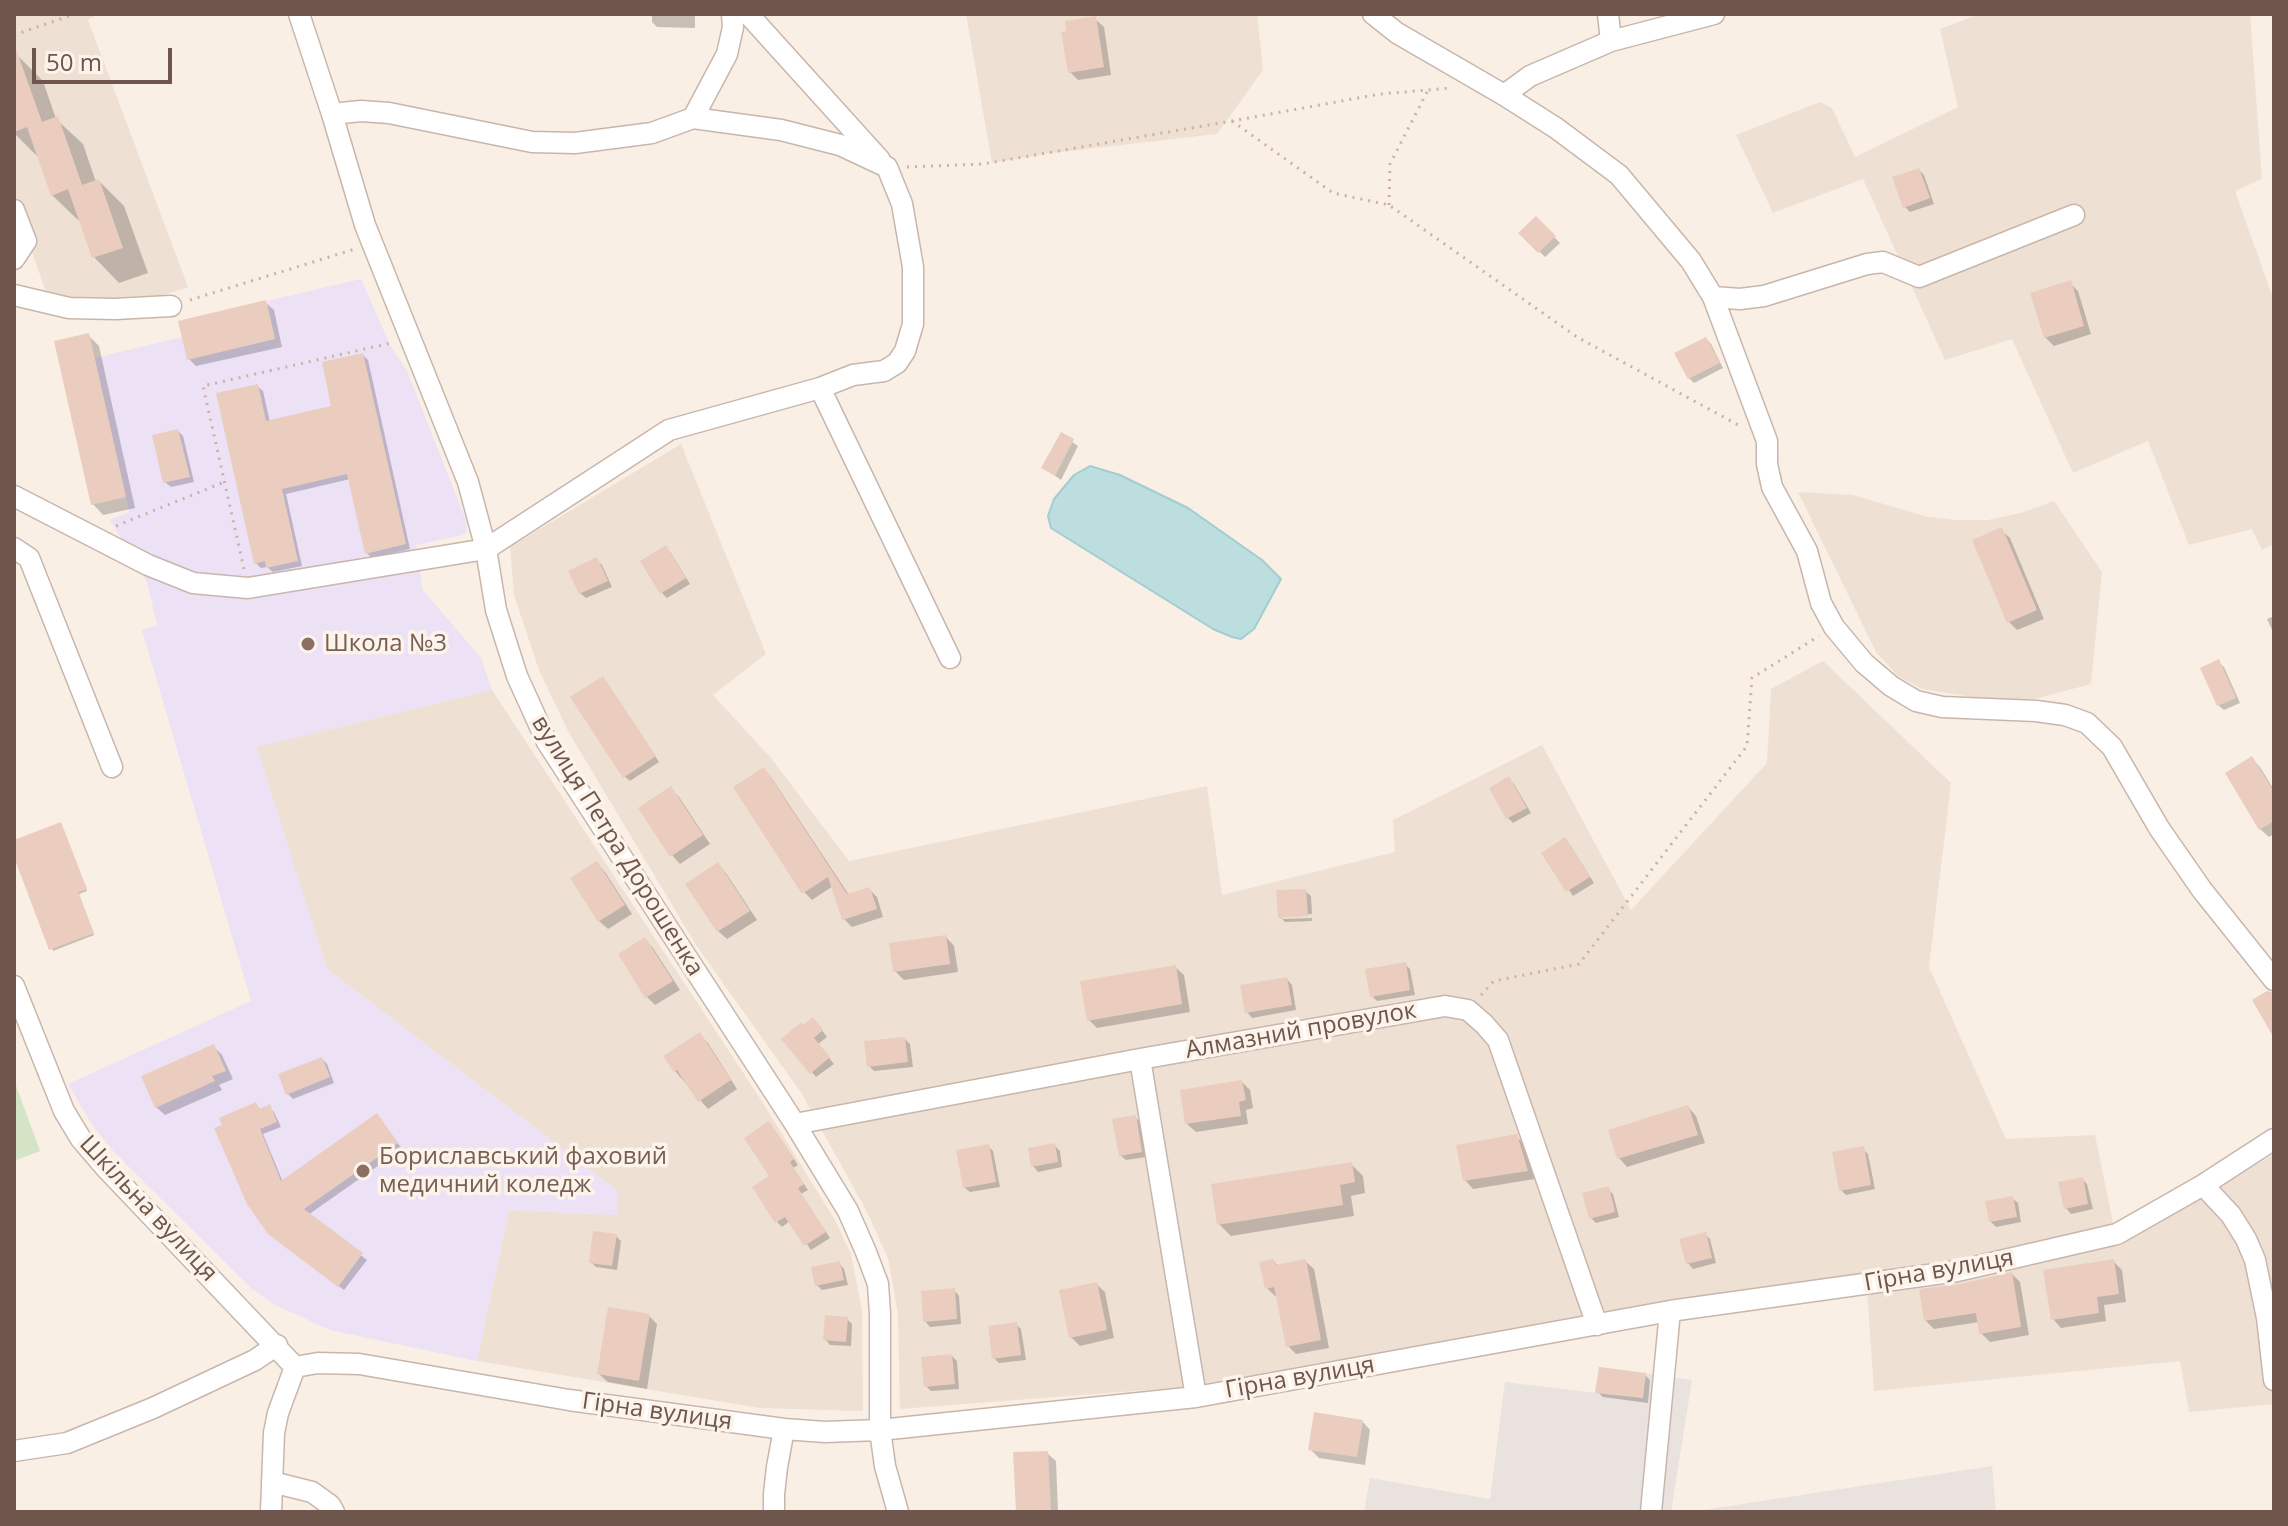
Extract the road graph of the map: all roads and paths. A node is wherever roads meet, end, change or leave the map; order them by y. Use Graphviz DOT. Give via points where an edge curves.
graph roads {
  1 [pos="75,14"];
  2 [pos="299,14"];
  3 [pos="732,14"];
  4 [pos="748,14"];
  5 [pos="1373,14"];
  6 [pos="1608,14"];
  7 [pos="1714,14"];
  8 [pos="14,35"];
  9 [pos="1611,41"];
  10 [pos="1428,90"];
  11 [pos="1495,90"];
  12 [pos="332,114"];
  13 [pos="693,118"];
  14 [pos="1232,121"];
  15 [pos="887,167"];
  16 [pos="1389,205"];
  17 [pos="14,210"];
  18 [pos="2074,215"];
  19 [pos="372,243"];
  20 [pos="14,259"];
  21 [pos="14,295"];
  22 [pos="1713,297"];
  23 [pos="171,306"];
  24 [pos="410,338"];
  25 [pos="820,388"];
  26 [pos="1740,426"];
  27 [pos="224,482"];
  28 [pos="14,496"];
  29 [pos="91,536"];
  30 [pos="14,548"];
  31 [pos="486,549"];
  32 [pos="248,588"];
  33 [pos="1834,627"];
  34 [pos="950,658"];
  35 [pos="112,767"];
  36 [pos="2274,980"];
  37 [pos="14,986"];
  38 [pos="1468,1010"];
  39 [pos="1140,1059"];
  40 [pos="795,1124"];
  41 [pos="2274,1139"];
  42 [pos="2203,1185"];
  43 [pos="1670,1311"];
  44 [pos="1597,1325"];
  45 [pos="277,1345"];
  46 [pos="295,1367"];
  47 [pos="2274,1380"];
  48 [pos="1196,1397"];
  49 [pos="784,1429"];
  50 [pos="880,1430"];
  51 [pos="14,1451"];
  52 [pos="272,1482"];
  53 [pos="271,1512"];
  54 [pos="334,1512"];
  55 [pos="774,1512"];
  56 [pos="898,1512"];
  57 [pos="1651,1512"];
  1 -- 8 [label="path"];
  2 -- 12 [label="street, вулиця Петра Дорошенка"];
  3 -- 13 [label="street" via="727,54"];
  4 -- 15 [label="street"];
  5 -- 11 [label="street"];
  6 -- 9 [label="street"];
  7 -- 9 [label="street"];
  9 -- 11 [label="street"];
  10 -- 11 [label="path"];
  10 -- 14 [label="path"];
  10 -- 16 [label="path" via="1390,164"];
  11 -- 22 [label="street" via="1619,175 1691,261"];
  12 -- 13 [label="street" via="389,113 532,142 575,143 652,133"];
  12 -- 19 [label="street, вулиця Петра Дорошенка"];
  13 -- 15 [label="street" via="781,130 840,145"];
  14 -- 15 [label="path" via="983,164"];
  14 -- 16 [label="path" via="1333,193"];
  15 -- 25 [label="street" via="902,204 913,267 913,324 905,351 884,371 853,375"];
  16 -- 26 [label="path" via="1577,337"];
  17 -- 20 [label="street" via="26,241"];
  18 -- 22 [label="street" via="1919,277 1883,262 1764,296"];
  19 -- 23 [label="path"];
  19 -- 24 [label="street, вулиця Петра Дорошенка"];
  21 -- 23 [label="street" via="69,308"];
  22 -- 33 [label="street" via="1767,441 1772,487 1807,551 1821,603"];
  24 -- 27 [label="path" via="203,386"];
  24 -- 31 [label="street, вулиця Петра Дорошенка" via="468,482"];
  25 -- 31 [label="street" via="669,430"];
  25 -- 34 [label="street"];
  27 -- 29 [label="path"];
  27 -- 32 [label="path"];
  28 -- 29 [label="street"];
  29 -- 32 [label="street" via="193,583"];
  30 -- 35 [label="street" via="29,558"];
  31 -- 32 [label="street"];
  31 -- 40 [label="street, вулиця Петра Дорошенка" via="508,650 547,742"];
  33 -- 36 [label="street" via="1864,663 1916,701 2036,711 2087,723 2112,747 2202,890"];
  33 -- 38 [label="path" via="1752,678 1747,746 1579,964 1494,981"];
  37 -- 45 [label="street, Шкільна вулиця" via="64,1111 81,1139"];
  38 -- 39 [label="street, Алмазний провулок" via="1445,1006"];
  38 -- 44 [label="street" via="1498,1040"];
  39 -- 40 [label="street, Алмазний провулок"];
  39 -- 48 [label="street"];
  40 -- 50 [label="street, вулиця Петра Дорошенка" via="848,1211 878,1284"];
  41 -- 42 [label="street, Гірна вулиця"];
  42 -- 43 [label="street, Гірна вулиця" via="2117,1234 1957,1271"];
  42 -- 47 [label="street" via="2231,1215 2255,1260"];
  43 -- 44 [label="street, Гірна вулиця"];
  43 -- 57 [label="street"];
  44 -- 48 [label="street, Гірна вулиця"];
  45 -- 46 [label="street, Шкільна вулиця"];
  45 -- 51 [label="street" via="153,1408 67,1443"];
  46 -- 49 [label="street, Гірна вулиця" via="359,1364"];
  46 -- 52 [label="street" via="274,1433"];
  48 -- 50 [label="street, Гірна вулиця"];
  49 -- 50 [label="street, Гірна вулиця"];
  49 -- 55 [label="street"];
  50 -- 56 [label="street, вулиця Петра Дорошенка"];
  52 -- 53 [label="street"];
  52 -- 54 [label="street" via="312,1492"];
}
